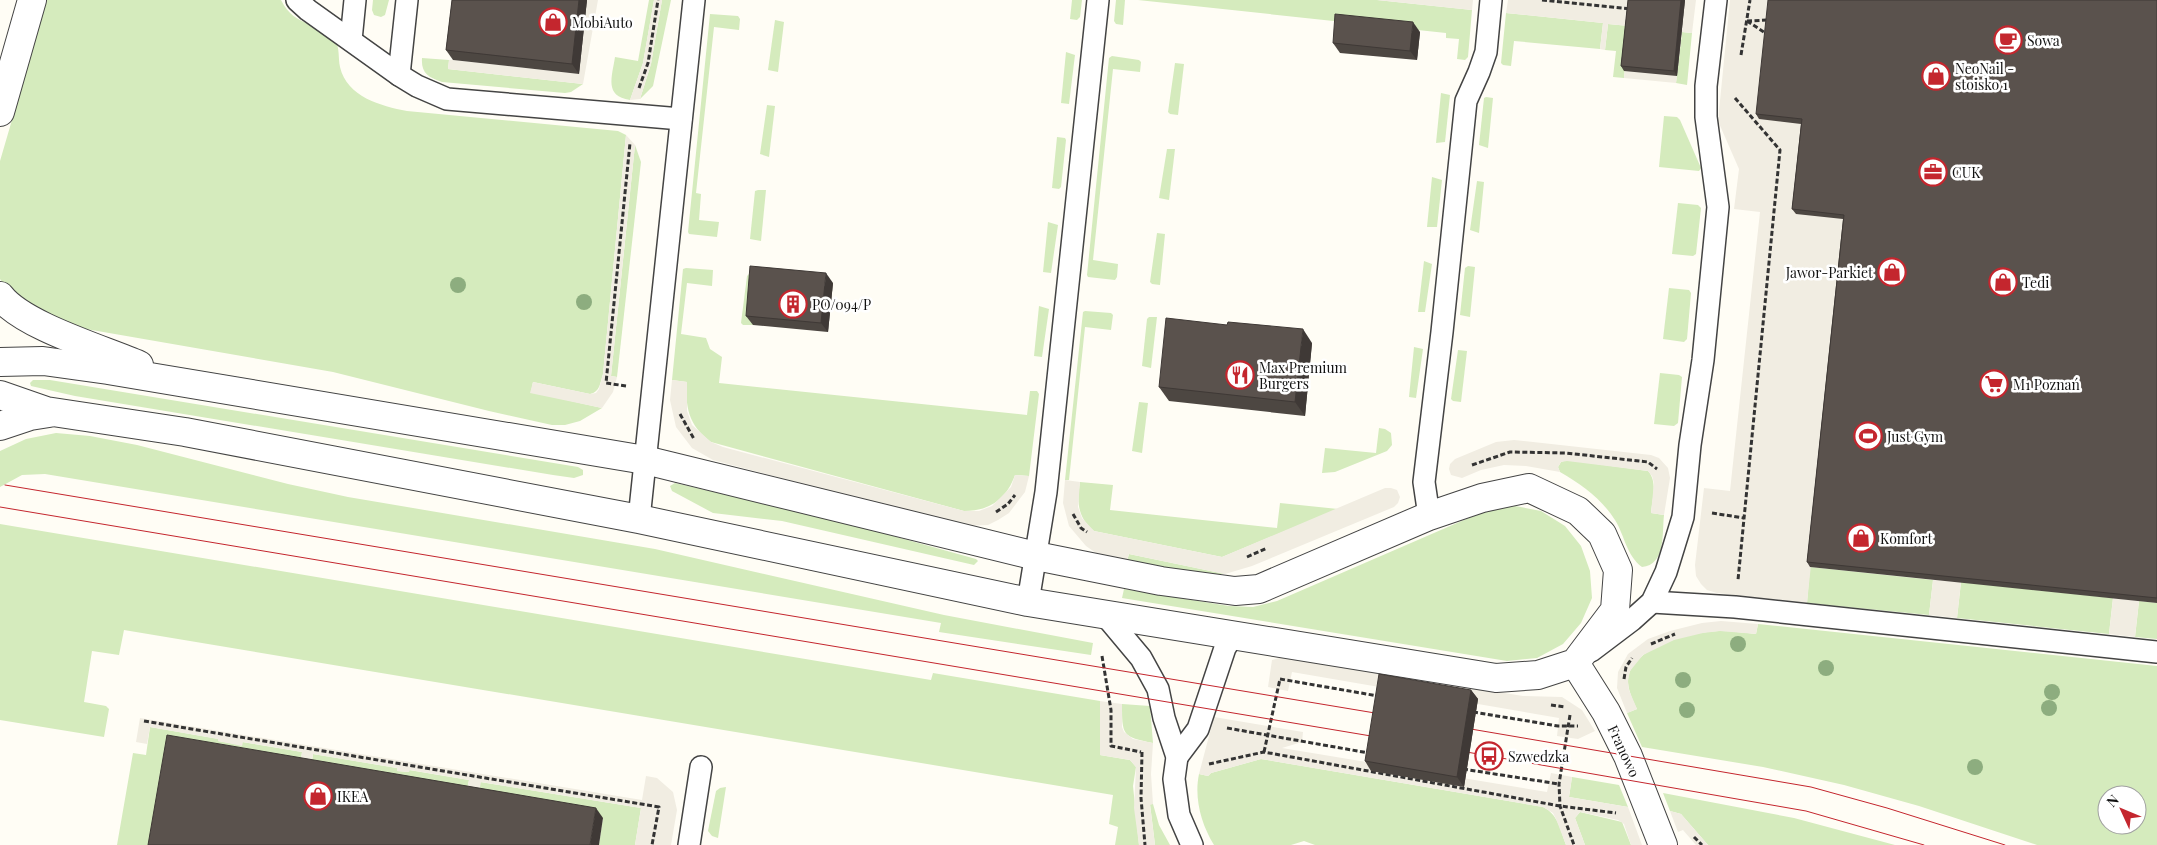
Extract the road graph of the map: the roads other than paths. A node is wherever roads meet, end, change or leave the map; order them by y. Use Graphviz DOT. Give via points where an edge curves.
graph roads {
  1 [pos="32,0"];
  2 [pos="297,0"];
  3 [pos="355,0"];
  4 [pos="407,0"];
  5 [pos="694,0"];
  6 [pos="1098,0"];
  7 [pos="1491,0"];
  8 [pos="1716,0"];
  9 [pos="351,40"];
  10 [pos="399,75"];
  11 [pos="0,112"];
  12 [pos="681,119"];
  13 [pos="0,296"];
  14 [pos="0,362"];
  15 [pos="182,382"];
  16 [pos="0,395"];
  17 [pos="77,415"];
  18 [pos="0,426"];
  19 [pos="645,460"];
  20 [pos="1429,516"];
  21 [pos="639,519"];
  22 [pos="1036,556"];
  23 [pos="1028,602"];
  24 [pos="1652,602"];
  25 [pos="1105,615"];
  26 [pos="1233,636"];
  27 [pos="2157,652"];
  28 [pos="1575,662"];
  29 [pos="1177,757"];
  30 [pos="701,768"];
  31 [pos="688,845"];
  32 [pos="1192,845"];
  33 [pos="1663,845"];
  1 -- 11 [label="street"];
  2 -- 9 [label="lane"];
  3 -- 9 [label="lane"];
  4 -- 10 [label="lane"];
  5 -- 12 [label="lane"];
  6 -- 22 [label="lane" via="1046,492"];
  7 -- 20 [label="lane" via="1486,52 1466,101 1424,482"];
  8 -- 24 [label="lane" via="1706,86 1706,117 1718,207 1703,360 1683,517 1666,572"];
  9 -- 10 [label="lane"];
  10 -- 12 [label="lane" via="447,99"];
  12 -- 19 [label="lane"];
  13 -- 15 [label="street" via="7,305 30,320"];
  14 -- 15 [label="street" via="43,361"];
  15 -- 19 [label="street"];
  16 -- 17 [label="street" via="46,412"];
  17 -- 18 [label="street" via="49,413"];
  17 -- 21 [label="street" via="185,432"];
  19 -- 21 [label="lane"];
  19 -- 22 [label="street"];
  20 -- 22 [label="street" via="1259,589 1235,592 1170,583"];
  20 -- 28 [label="street" via="1482,498 1529,488 1578,511 1602,534 1618,570 1615,610"];
  21 -- 23 [label="street"];
  22 -- 23 [label="lane"];
  23 -- 25 [label="street"];
  24 -- 27 [label="lane" via="1735,607"];
  24 -- 28 [label="lane"];
  25 -- 26 [label="street"];
  25 -- 29 [label="lane" via="1141,658 1158,689"];
  26 -- 28 [label="street" via="1496,678 1538,675"];
  26 -- 29 [label="lane" via="1225,648 1198,729"];
  28 -- 33 [label="street, Franowo" via="1606,712"];
  29 -- 32 [label="lane" via="1174,779 1177,802"];
  30 -- 31 [label="lane"];
}
